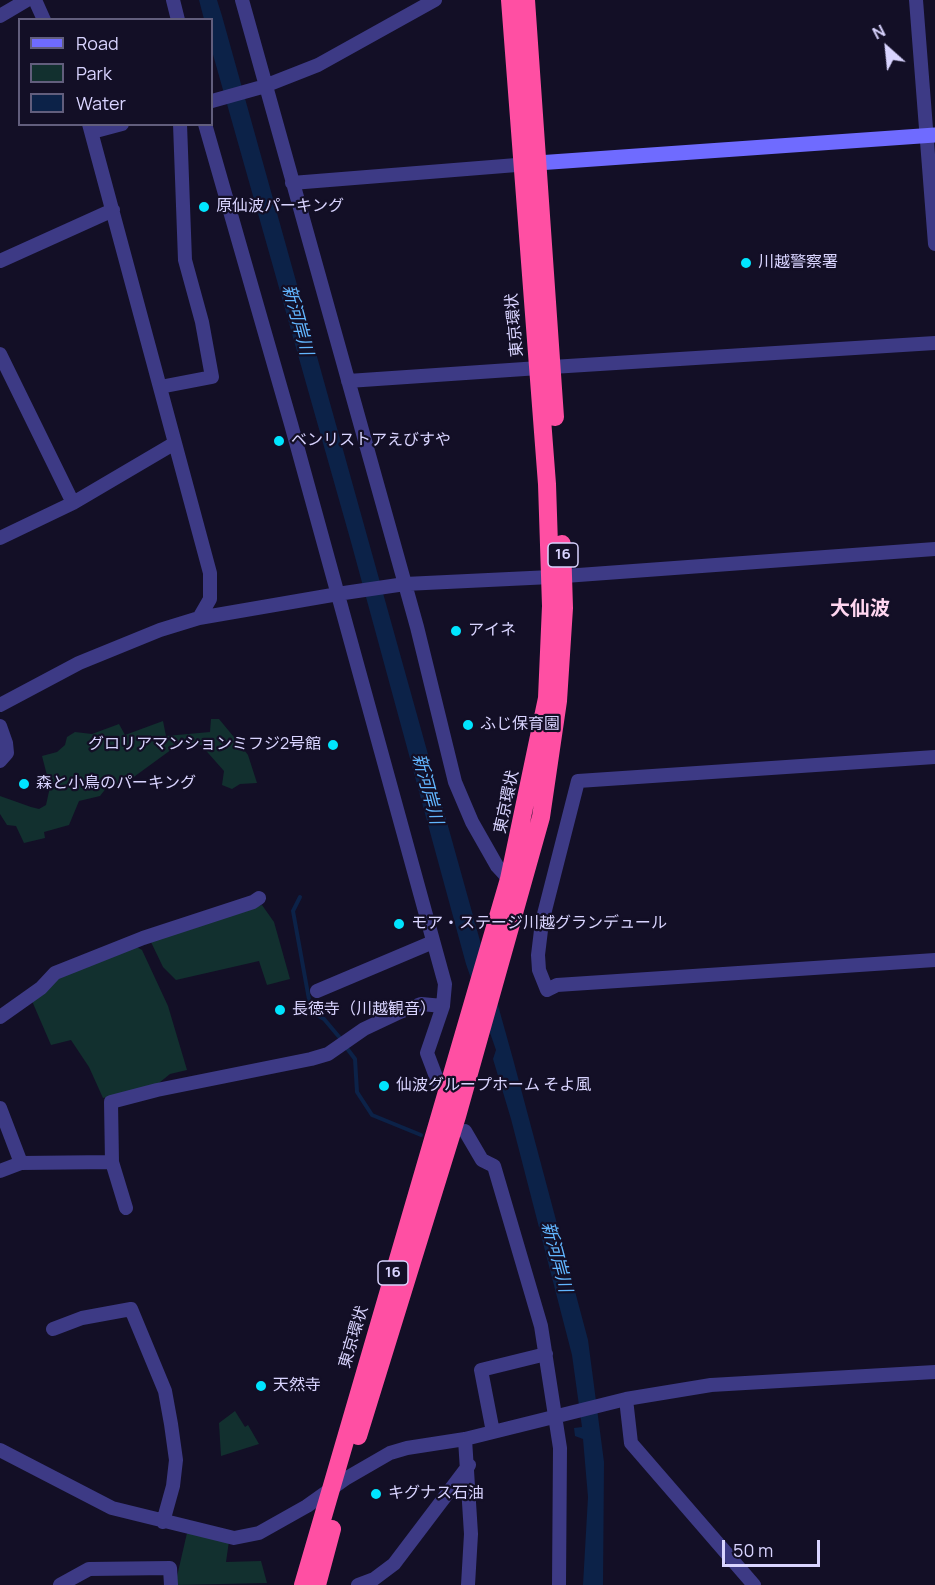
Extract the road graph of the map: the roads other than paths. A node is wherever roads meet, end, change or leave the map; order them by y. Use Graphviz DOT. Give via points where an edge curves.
graph roads {
  1 [pos="27,0"];
  2 [pos="35,0"];
  3 [pos="173,0"];
  4 [pos="242,0"];
  5 [pos="435,0"];
  6 [pos="510,0"];
  7 [pos="526,0"];
  8 [pos="916,0"];
  9 [pos="0,16"];
  10 [pos="43,18"];
  11 [pos="178,18"];
  12 [pos="264,86"];
  13 [pos="213,101"];
  14 [pos="106,126"];
  15 [pos="180,126"];
  16 [pos="206,126"];
  17 [pos="91,128"];
  18 [pos="931,135"];
  19 [pos="529,164"];
  20 [pos="292,183"];
  21 [pos="113,210"];
  22 [pos="935,244"];
  23 [pos="0,261"];
  24 [pos="935,343"];
  25 [pos="0,354"];
  26 [pos="545,368"];
  27 [pos="348,381"];
  28 [pos="160,387"];
  29 [pos="175,442"];
  30 [pos="73,503"];
  31 [pos="0,538"];
  32 [pos="935,549"];
  33 [pos="558,576"];
  34 [pos="401,585"];
  35 [pos="340,594"];
  36 [pos="199,618"];
  37 [pos="0,705"];
  38 [pos="0,726"];
  39 [pos="935,756"];
  40 [pos="0,761"];
  41 [pos="509,879"];
  42 [pos="259,898"];
  43 [pos="433,942"];
  44 [pos="935,960"];
  45 [pos="316,991"];
  46 [pos="443,1006"];
  47 [pos="0,1017"];
  48 [pos="438,1082"];
  49 [pos="0,1108"];
  50 [pos="465,1131"];
  51 [pos="112,1162"];
  52 [pos="21,1163"];
  53 [pos="0,1171"];
  54 [pos="126,1208"];
  55 [pos="53,1329"];
  56 [pos="546,1354"];
  57 [pos="935,1372"];
  58 [pos="623,1400"];
  59 [pos="557,1417"];
  60 [pos="493,1432"];
  61 [pos="465,1439"];
  62 [pos="0,1450"];
  63 [pos="469,1465"];
  64 [pos="338,1484"];
  65 [pos="163,1522"];
  66 [pos="60,1585"];
  67 [pos="171,1585"];
  68 [pos="303,1585"];
  69 [pos="317,1585"];
  70 [pos="358,1585"];
  71 [pos="468,1585"];
  72 [pos="559,1585"];
  73 [pos="754,1585"];
  1 -- 9 [label="street"];
  2 -- 10 [label="street"];
  3 -- 11 [label="street"];
  4 -- 12 [label="street"];
  5 -- 12 [label="street" via="318,65"];
  6 -- 19 [label="highway, 東京環状 / 16"];
  7 -- 19 [label="highway, 東京環状 / 16"];
  8 -- 18 [label="street"];
  12 -- 13 [label="street"];
  12 -- 20 [label="street"];
  14 -- 17 [label="street"];
  15 -- 28 [label="street" via="185,260 212,377"];
  16 -- 35 [label="street"];
  17 -- 21 [label="street"];
  18 -- 19 [label="street"];
  18 -- 22 [label="street"];
  19 -- 20 [label="street"];
  19 -- 26 [label="highway, 東京環状 / 16"];
  20 -- 27 [label="street"];
  21 -- 23 [label="street"];
  21 -- 28 [label="street"];
  24 -- 26 [label="street"];
  25 -- 30 [label="street"];
  26 -- 27 [label="street"];
  26 -- 33 [label="highway, 東京環状 / 16"];
  27 -- 34 [label="street"];
  28 -- 29 [label="street"];
  29 -- 30 [label="street"];
  29 -- 36 [label="street" via="210,573 210,599"];
  30 -- 31 [label="street"];
  32 -- 33 [label="street"];
  33 -- 34 [label="street"];
  33 -- 41 [label="highway, 東京環状 / 16" via="547,698"];
  33 -- 64 [label="highway, 東京環状 / 16" via="562,657 554,742 541,817 464,1090"];
  34 -- 35 [label="street"];
  34 -- 41 [label="street" via="455,782 472,822"];
  35 -- 36 [label="street"];
  35 -- 43 [label="street"];
  36 -- 37 [label="street" via="79,663"];
  38 -- 40 [label="street" via="7,753"];
  39 -- 44 [label="street" via="578,781 542,922 538,955 547,990 557,985"];
  41 -- 64 [label="highway, 東京環状 / 16" via="358,1388"];
  42 -- 47 [label="street" via="55,973"];
  43 -- 45 [label="street"];
  43 -- 46 [label="street" via="445,984"];
  46 -- 48 [label="street" via="427,1053"];
  46 -- 51 [label="street" via="421,1004 400,1012 364,1029 328,1054 311,1059 111,1102"];
  49 -- 52 [label="street"];
  50 -- 56 [label="street" via="482,1160 494,1163 536,1303"];
  51 -- 52 [label="street"];
  51 -- 54 [label="street"];
  52 -- 53 [label="street"];
  55 -- 65 [label="street" via="82,1318 131,1309 165,1391 171,1424 176,1460"];
  56 -- 59 [label="street"];
  56 -- 60 [label="street" via="481,1370"];
  57 -- 58 [label="street" via="711,1385"];
  58 -- 59 [label="street"];
  58 -- 73 [label="street" via="631,1443"];
  59 -- 60 [label="street"];
  59 -- 72 [label="street" via="561,1479"];
  60 -- 61 [label="street"];
  61 -- 63 [label="street"];
  61 -- 64 [label="street" via="390,1453"];
  62 -- 65 [label="street" via="112,1508"];
  63 -- 70 [label="street" via="394,1564 374,1580"];
  63 -- 71 [label="street"];
  64 -- 65 [label="street" via="259,1533 234,1538"];
  64 -- 68 [label="highway, 東京環状 / 16"];
  64 -- 69 [label="highway, 東京環状 / 16"];
  66 -- 67 [label="street" via="89,1569 170,1568"];
}
